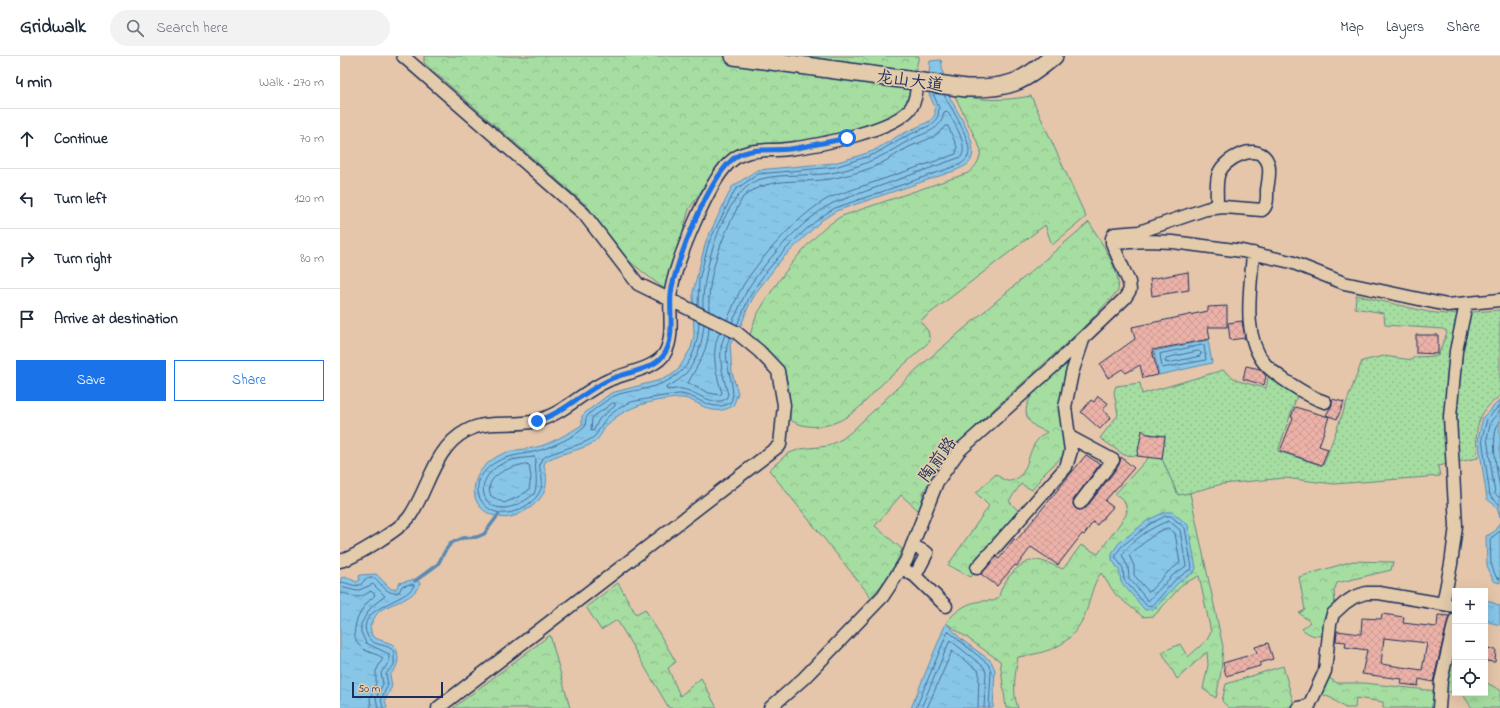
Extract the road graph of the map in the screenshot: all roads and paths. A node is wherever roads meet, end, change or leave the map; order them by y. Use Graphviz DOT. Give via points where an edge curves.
graph roads {
  1 [pos="403,56"];
  2 [pos="734,56"];
  3 [pos="1054,56"];
  4 [pos="919,81"];
  5 [pos="1208,208"];
  6 [pos="1112,243"];
  7 [pos="1253,253"];
  8 [pos="1500,300"];
  9 [pos="674,302"];
  10 [pos="1466,304"];
  11 [pos="1083,339"];
  12 [pos="1325,402"];
  13 [pos="1070,437"];
  14 [pos="1080,503"];
  15 [pos="912,545"];
  16 [pos="340,562"];
  17 [pos="902,568"];
  18 [pos="977,568"];
  19 [pos="915,576"];
  20 [pos="1449,605"];
  21 [pos="946,606"];
  22 [pos="1454,624"];
  23 [pos="1305,707"];
  24 [pos="438,708"];
  25 [pos="770,708"];
  26 [pos="1439,708"];
  1 -- 9 [label="street" via="584,214 638,284"];
  2 -- 4 [label="main road, 龙山大道"];
  3 -- 4 [label="main road, 龙山大道" via="1012,85 966,88"];
  4 -- 9 [label="street" via="912,107 884,126 823,144 783,150 749,151 731,161 715,180 680,259 674,277"];
  5 -- 5 [label="street" via="1217,204 1217,176 1221,168 1242,153 1255,152 1265,157 1269,164 1265,208"];
  5 -- 6 [label="street" via="1139,232 1114,234"];
  6 -- 7 [label="street" via="1173,242"];
  6 -- 11 [label="street, 陶前路" via="1130,282 1130,290"];
  7 -- 10 [label="street" via="1291,262 1344,283 1446,305"];
  7 -- 12 [label="street" via="1249,307 1252,342 1265,365 1308,395"];
  8 -- 10 [label="street"];
  9 -- 16 [label="street" via="669,337 661,358 650,365 598,385 546,418 525,423 483,425 462,433 450,442 442,453 417,504 405,522"];
  9 -- 24 [label="street" via="736,332 778,371 784,405 780,445"];
  10 -- 20 [label="street" via="1456,351 1450,417 1456,526"];
  11 -- 13 [label="street" via="1065,407"];
  11 -- 15 [label="street, 陶前路" via="959,451 937,482"];
  13 -- 14 [label="street" via="1113,460"];
  13 -- 18 [label="street" via="1071,451 1066,467"];
  15 -- 17 [label="street, 陶前路"];
  15 -- 19 [label="street" via="928,553"];
  17 -- 19 [label="street"];
  17 -- 25 [label="street, 陶前路" via="883,596 860,621"];
  19 -- 21 [label="street"];
  20 -- 23 [label="street" via="1379,593 1366,593 1345,603 1333,614 1325,671"];
  22 -- 26 [label="street" via="1441,681"];
}
